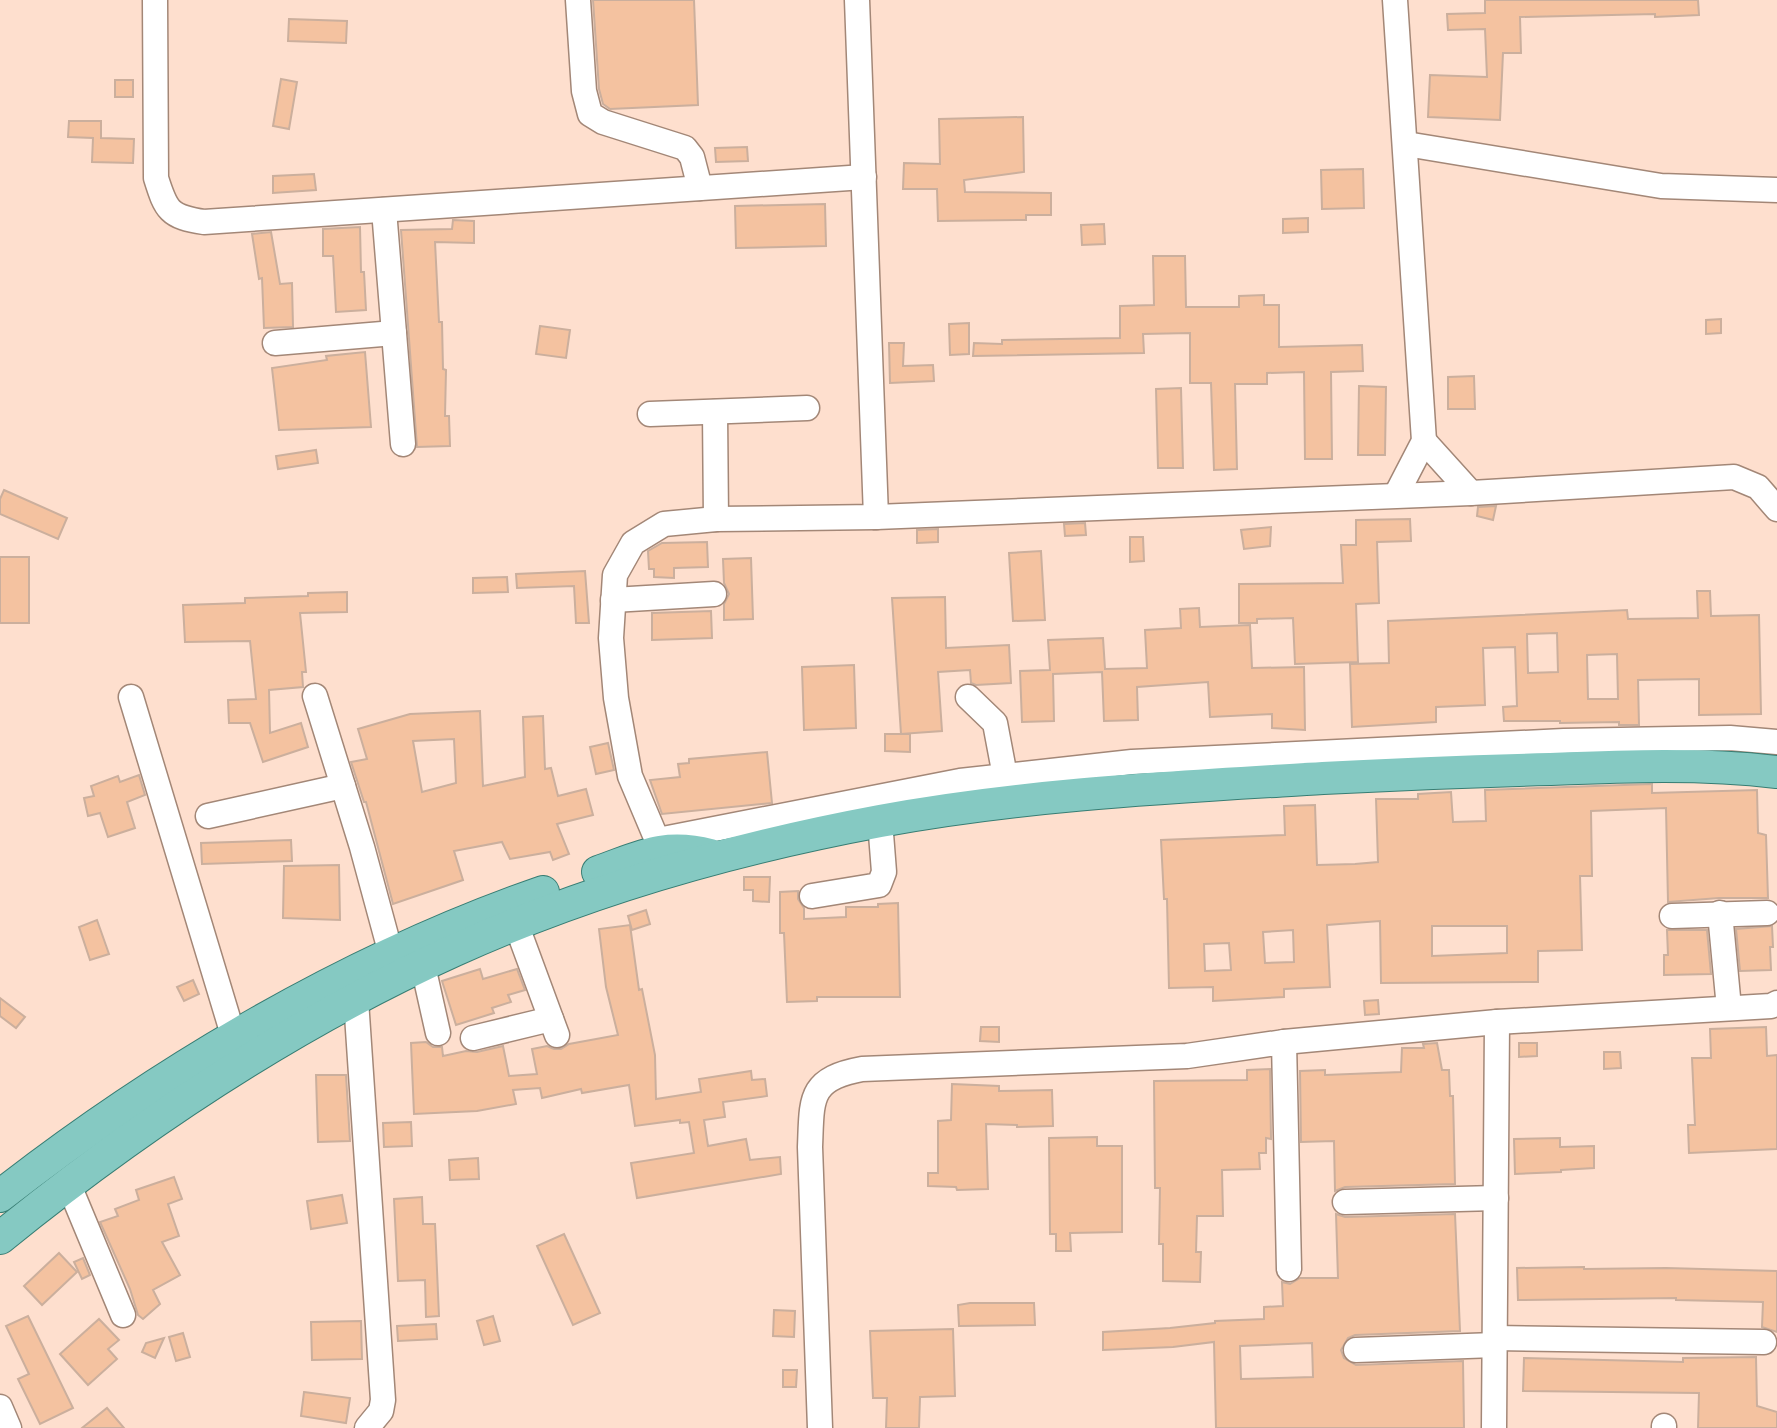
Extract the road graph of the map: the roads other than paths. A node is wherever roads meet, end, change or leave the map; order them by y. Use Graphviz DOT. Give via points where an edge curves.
graph roads {
  1 [pos="155,0"];
  2 [pos="578,0"];
  3 [pos="857,0"];
  4 [pos="1395,0"];
  5 [pos="1406,144"];
  6 [pos="864,177"];
  7 [pos="700,188"];
  8 [pos="1777,190"];
  9 [pos="384,210"];
  10 [pos="394,333"];
  11 [pos="275,343"];
  12 [pos="807,408"];
  13 [pos="715,412"];
  14 [pos="650,414"];
  15 [pos="1424,441"];
  16 [pos="403,444"];
  17 [pos="1471,493"];
  18 [pos="1396,495"];
  19 [pos="1777,509"];
  20 [pos="876,516"];
  21 [pos="716,519"];
  22 [pos="714,594"];
  23 [pos="613,600"];
  24 [pos="131,696"];
  25 [pos="315,696"];
  26 [pos="968,696"];
  27 [pos="1777,742"];
  28 [pos="1565,755"];
  29 [pos="1777,772"];
  30 [pos="1005,776"];
  31 [pos="343,786"];
  32 [pos="208,816"];
  33 [pos="880,821"];
  34 [pos="664,854"];
  35 [pos="812,896"];
  36 [pos="1720,913"];
  37 [pos="1767,913"];
  38 [pos="1672,916"];
  39 [pos="516,924"];
  40 [pos="391,954"];
  41 [pos="423,966"];
  42 [pos="356,1000"];
  43 [pos="1777,1003"];
  44 [pos="1729,1007"];
  45 [pos="1497,1022"];
  46 [pos="438,1033"];
  47 [pos="234,1038"];
  48 [pos="473,1038"];
  49 [pos="1284,1042"];
  50 [pos="68,1183"];
  51 [pos="0,1196"];
  52 [pos="1496,1198"];
  53 [pos="1345,1202"];
  54 [pos="0,1238"];
  55 [pos="1289,1269"];
  56 [pos="123,1315"];
  57 [pos="1495,1342"];
  58 [pos="1764,1342"];
  59 [pos="1356,1350"];
  60 [pos="0,1406"];
  61 [pos="9,1428"];
  62 [pos="367,1428"];
  63 [pos="820,1428"];
  64 [pos="1494,1428"];
  1 -- 9 [label="street" via="156,178 164,204 180,218 204,222"];
  2 -- 7 [label="street" via="590,114 685,148"];
  3 -- 6 [label="street"];
  4 -- 5 [label="street"];
  5 -- 8 [label="street" via="1661,186"];
  5 -- 15 [label="street"];
  6 -- 7 [label="street"];
  6 -- 20 [label="street"];
  7 -- 9 [label="street"];
  9 -- 10 [label="street"];
  10 -- 11 [label="street"];
  10 -- 16 [label="street"];
  12 -- 13 [label="street"];
  13 -- 14 [label="street"];
  13 -- 21 [label="street"];
  15 -- 17 [label="street"];
  15 -- 18 [label="street"];
  17 -- 18 [label="street"];
  17 -- 19 [label="street" via="1734,477 1758,487"];
  18 -- 20 [label="street"];
  20 -- 21 [label="street"];
  21 -- 23 [label="street" via="664,524 633,543 615,575"];
  22 -- 23 [label="street"];
  23 -- 34 [label="street" via="612,650 623,737 631,776"];
  24 -- 47 [label="street"];
  25 -- 31 [label="street"];
  26 -- 30 [label="street" via="995,723"];
  27 -- 28 [label="street" via="1730,738"];
  28 -- 29 [label="main road"];
  28 -- 30 [label="street" via="1132,762"];
  28 -- 33 [label="main road" via="1391,774 1116,790"];
  30 -- 34 [label="street" via="872,797"];
  31 -- 32 [label="street"];
  31 -- 40 [label="street"];
  33 -- 34 [label="main road" via="719,857"];
  33 -- 35 [label="street" via="884,872 879,885"];
  34 -- 39 [label="main road" via="615,888"];
  34 -- 40 [label="main road" via="493,909"];
  36 -- 37 [label="street"];
  36 -- 38 [label="street"];
  36 -- 44 [label="street"];
  39 -- 41 [label="main road"];
  39 -- 48 [label="street" via="554,1027"];
  40 -- 47 [label="main road"];
  41 -- 42 [label="main road"];
  41 -- 46 [label="street"];
  42 -- 50 [label="main road" via="213,1083"];
  42 -- 62 [label="street" via="383,1401"];
  43 -- 44 [label="street"];
  44 -- 45 [label="street"];
  45 -- 49 [label="street"];
  45 -- 52 [label="street"];
  47 -- 51 [label="main road" via="161,1080"];
  49 -- 55 [label="street"];
  49 -- 63 [label="street" via="1187,1056 862,1069 838,1074 819,1086 811,1110 810,1147"];
  50 -- 54 [label="main road"];
  50 -- 56 [label="street"];
  52 -- 53 [label="street"];
  52 -- 57 [label="street"];
  57 -- 58 [label="street"];
  57 -- 59 [label="street"];
  57 -- 64 [label="street"];
  60 -- 61 [label="street"];
}
